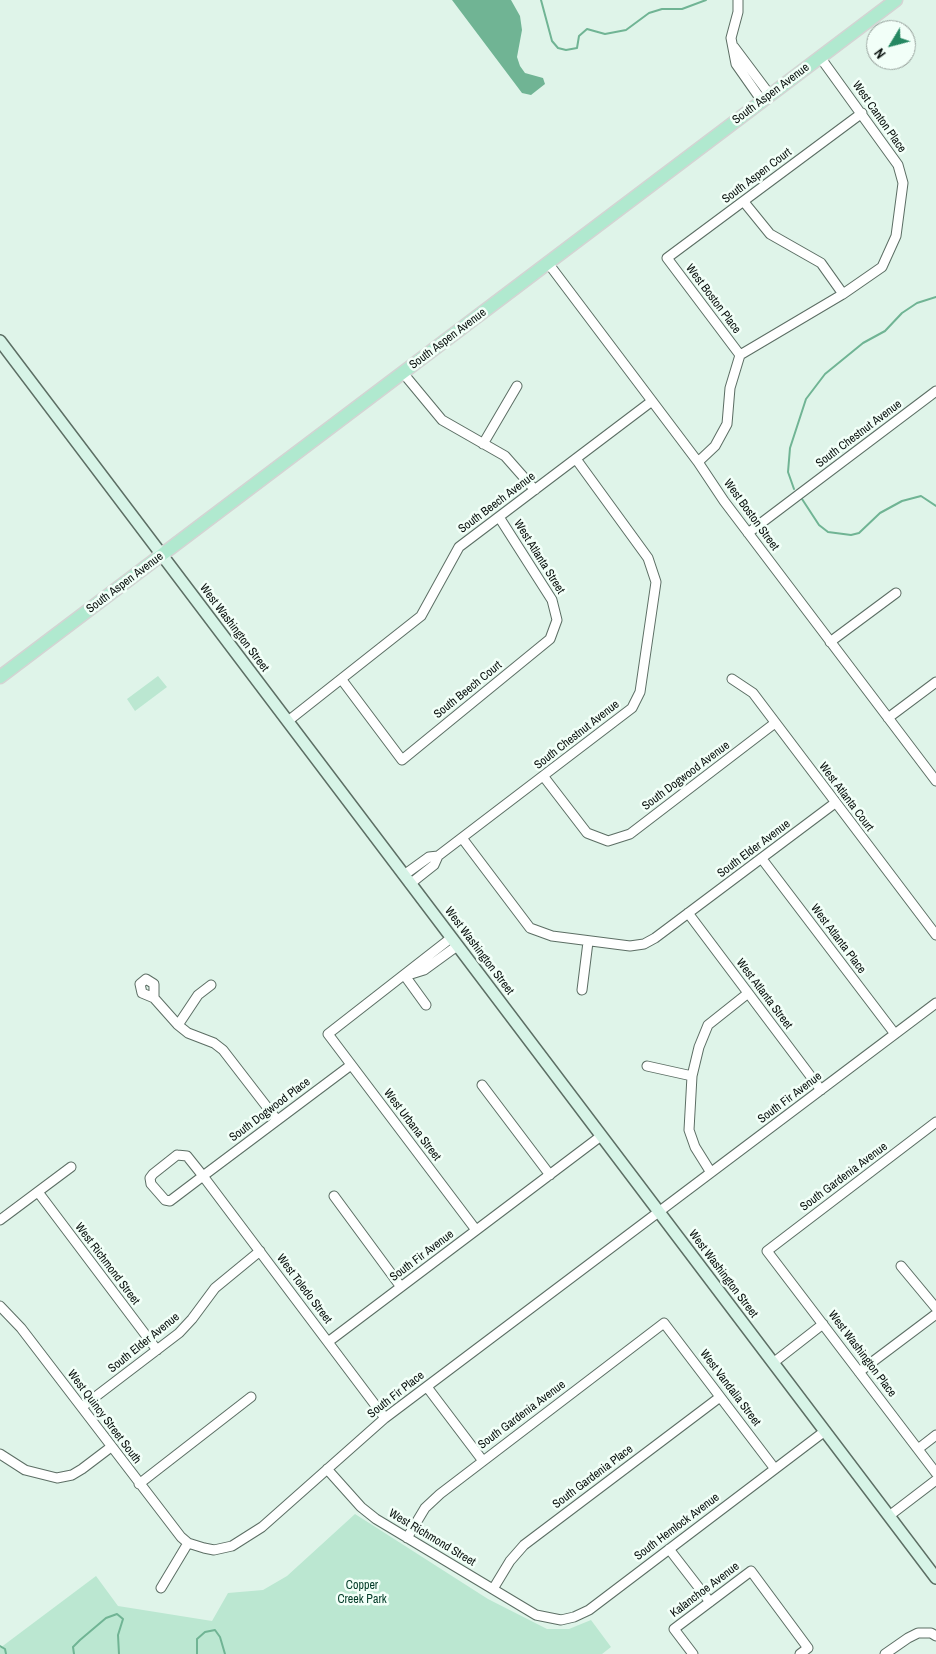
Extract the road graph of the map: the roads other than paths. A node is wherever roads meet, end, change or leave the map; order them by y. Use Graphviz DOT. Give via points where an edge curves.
graph roads {
  1 [pos="738,0"];
  2 [pos="896,0"];
  3 [pos="820,57"];
  4 [pos="766,98"];
  5 [pos="862,113"];
  6 [pos="744,202"];
  7 [pos="667,258"];
  8 [pos="548,263"];
  9 [pos="843,294"];
  10 [pos="0,341"];
  11 [pos="740,355"];
  12 [pos="403,373"];
  13 [pos="517,386"];
  14 [pos="936,391"];
  15 [pos="652,401"];
  16 [pos="483,444"];
  17 [pos="576,459"];
  18 [pos="698,462"];
  19 [pos="535,490"];
  20 [pos="499,517"];
  21 [pos="748,533"];
  22 [pos="161,555"];
  23 [pos="896,593"];
  24 [pos="550,639"];
  25 [pos="830,642"];
  26 [pos="0,677"];
  27 [pos="732,678"];
  28 [pos="342,680"];
  29 [pos="936,682"];
  30 [pos="888,718"];
  31 [pos="288,721"];
  32 [pos="776,724"];
  33 [pos="544,777"];
  34 [pos="936,781"];
  35 [pos="835,803"];
  36 [pos="462,838"];
  37 [pos="762,859"];
  38 [pos="407,879"];
  39 [pos="688,913"];
  40 [pos="936,935"];
  41 [pos="454,942"];
  42 [pos="588,942"];
  43 [pos="405,976"];
  44 [pos="211,985"];
  45 [pos="582,990"];
  46 [pos="747,994"];
  47 [pos="154,998"];
  48 [pos="426,1004"];
  49 [pos="936,1004"];
  50 [pos="178,1025"];
  51 [pos="895,1034"];
  52 [pos="351,1065"];
  53 [pos="647,1066"];
  54 [pos="692,1076"];
  55 [pos="482,1085"];
  56 [pos="821,1090"];
  57 [pos="277,1120"];
  58 [pos="936,1122"];
  59 [pos="601,1136"];
  60 [pos="71,1166"];
  61 [pos="710,1171"];
  62 [pos="550,1175"];
  63 [pos="203,1176"];
  64 [pos="38,1192"];
  65 [pos="334,1196"];
  66 [pos="658,1211"];
  67 [pos="0,1220"];
  68 [pos="476,1230"];
  69 [pos="260,1251"];
  70 [pos="767,1251"];
  71 [pos="901,1266"];
  72 [pos="401,1287"];
  73 [pos="0,1306"];
  74 [pos="936,1308"];
  75 [pos="936,1314"];
  76 [pos="664,1323"];
  77 [pos="823,1324"];
  78 [pos="328,1342"];
  79 [pos="157,1350"];
  80 [pos="773,1363"];
  81 [pos="859,1372"];
  82 [pos="426,1386"];
  83 [pos="250,1397"];
  84 [pos="720,1397"];
  85 [pos="82,1407"];
  86 [pos="385,1418"];
  87 [pos="825,1431"];
  88 [pos="936,1435"];
  89 [pos="112,1447"];
  90 [pos="918,1449"];
  91 [pos="0,1454"];
  92 [pos="483,1461"];
  93 [pos="327,1469"];
  94 [pos="775,1469"];
  95 [pos="936,1473"];
  96 [pos="936,1480"];
  97 [pos="139,1484"];
  98 [pos="889,1516"];
  99 [pos="407,1538"];
  100 [pos="188,1543"];
  101 [pos="669,1549"];
  102 [pos="936,1578"];
  103 [pos="161,1588"];
  104 [pos="493,1589"];
  105 [pos="710,1602"];
  106 [pos="536,1615"];
  107 [pos="936,1636"];
  108 [pos="693,1654"];
  109 [pos="800,1654"];
  110 [pos="885,1654"];
  1 -- 4 [label="street" via="731,44"];
  2 -- 3 [label="main road, South Aspen Avenue"];
  3 -- 4 [label="main road, South Aspen Avenue"];
  3 -- 5 [label="street, West Canton Place"];
  4 -- 8 [label="main road, South Aspen Avenue"];
  5 -- 6 [label="street, South Aspen Court"];
  5 -- 9 [label="street, West Canton Place" via="898,165 903,183 902,197 896,236 882,267"];
  6 -- 7 [label="street, South Aspen Court"];
  6 -- 9 [label="street" via="770,234 820,262"];
  7 -- 11 [label="street, West Boston Place"];
  8 -- 12 [label="main road, South Aspen Avenue"];
  8 -- 15 [label="street, West Boston Street"];
  9 -- 11 [label="street"];
  10 -- 22 [label="main road, West Washington Street"];
  11 -- 18 [label="street" via="730,388 727,424 715,446"];
  12 -- 16 [label="street" via="442,420"];
  12 -- 22 [label="main road, South Aspen Avenue"];
  13 -- 16 [label="street"];
  14 -- 21 [label="street, South Chestnut Avenue"];
  15 -- 17 [label="street, South Beech Avenue"];
  15 -- 18 [label="street, West Boston Street"];
  16 -- 19 [label="street" via="505,456"];
  17 -- 19 [label="street, South Beech Avenue"];
  17 -- 33 [label="street, South Chestnut Avenue" via="648,558 656,582 640,692 632,708"];
  18 -- 21 [label="street, West Boston Street"];
  19 -- 20 [label="street, South Beech Avenue"];
  20 -- 24 [label="street, West Atlanta Street" via="552,600 557,620"];
  20 -- 28 [label="street, South Beech Avenue" via="459,547 422,616"];
  21 -- 25 [label="street, West Boston Street"];
  22 -- 26 [label="main road, South Aspen Avenue"];
  22 -- 31 [label="main road, West Washington Street"];
  23 -- 25 [label="street"];
  24 -- 28 [label="street, South Beech Court" via="402,760"];
  25 -- 30 [label="street, West Boston Street"];
  27 -- 32 [label="street, West Atlanta Court" via="753,693"];
  28 -- 31 [label="street, South Beech Avenue"];
  29 -- 30 [label="street"];
  30 -- 34 [label="street, West Boston Street"];
  31 -- 38 [label="main road, West Washington Street"];
  32 -- 33 [label="street, South Dogwood Avenue" via="630,834 608,841 587,833"];
  32 -- 35 [label="street, West Atlanta Court"];
  33 -- 36 [label="street, South Chestnut Avenue"];
  35 -- 37 [label="street, South Elder Avenue"];
  35 -- 40 [label="street, West Atlanta Court"];
  36 -- 38 [label="street, South Chestnut Avenue" via="438,856 434,865"];
  36 -- 42 [label="street" via="530,928 552,936"];
  37 -- 39 [label="street, South Elder Avenue"];
  37 -- 51 [label="street, West Atlanta Place"];
  38 -- 41 [label="main road, West Washington Street"];
  39 -- 42 [label="street" via="644,944"];
  39 -- 46 [label="street, West Atlanta Street"];
  41 -- 43 [label="street" via="424,970"];
  41 -- 59 [label="main road, West Washington Street"];
  42 -- 45 [label="street"];
  43 -- 48 [label="street"];
  43 -- 52 [label="street, West Urbana Street" via="328,1034"];
  44 -- 50 [label="street" via="198,995"];
  46 -- 54 [label="street" via="708,1025"];
  46 -- 56 [label="street, West Atlanta Street"];
  47 -- 50 [label="street"];
  49 -- 51 [label="street, South Fir Avenue"];
  50 -- 57 [label="street" via="223,1050"];
  51 -- 56 [label="street, South Fir Avenue"];
  52 -- 57 [label="street, South Dogwood Place"];
  52 -- 68 [label="street, West Urbana Street"];
  53 -- 54 [label="street"];
  54 -- 61 [label="street" via="689,1130"];
  55 -- 62 [label="street"];
  56 -- 61 [label="street, South Fir Avenue"];
  57 -- 63 [label="street, South Dogwood Place"];
  58 -- 70 [label="street, South Gardenia Avenue"];
  59 -- 62 [label="street, South Fir Avenue"];
  59 -- 66 [label="main road, West Washington Street"];
  60 -- 64 [label="street"];
  61 -- 66 [label="street, South Fir Avenue"];
  62 -- 68 [label="street, South Fir Avenue"];
  63 -- 63 [label="street, South Dogwood Place" via="187,1156 177,1155 153,1174 150,1184 160,1196 170,1201"];
  63 -- 69 [label="street, West Toledo Street"];
  64 -- 67 [label="street"];
  64 -- 79 [label="street, West Richmond Street"];
  65 -- 72 [label="street"];
  66 -- 80 [label="main road, West Washington Street"];
  66 -- 82 [label="street, South Fir Place"];
  68 -- 72 [label="street, South Fir Avenue"];
  69 -- 78 [label="street, West Toledo Street"];
  69 -- 79 [label="street, South Elder Avenue" via="215,1288 186,1326"];
  70 -- 77 [label="street, West Washington Place"];
  71 -- 74 [label="street"];
  72 -- 78 [label="street, South Fir Avenue"];
  73 -- 85 [label="street, West Quincy Street South"];
  75 -- 81 [label="street"];
  76 -- 84 [label="street, West Vandalia Street"];
  76 -- 92 [label="street, South Gardenia Avenue"];
  77 -- 80 [label="street"];
  77 -- 81 [label="street, West Washington Place"];
  78 -- 86 [label="street, West Toledo Street"];
  79 -- 85 [label="street, South Elder Avenue"];
  80 -- 87 [label="main road, West Washington Street"];
  81 -- 90 [label="street, West Washington Place"];
  82 -- 86 [label="street, South Fir Place"];
  82 -- 92 [label="street"];
  83 -- 97 [label="street"];
  84 -- 94 [label="street, West Vandalia Street"];
  84 -- 104 [label="street, South Gardenia Place" via="524,1545 510,1560"];
  85 -- 89 [label="street, West Quincy Street South"];
  86 -- 93 [label="street, South Fir Place"];
  87 -- 94 [label="street, South Hemlock Avenue"];
  87 -- 98 [label="main road, West Washington Street"];
  88 -- 90 [label="street"];
  89 -- 91 [label="street" via="82,1469 57,1478 25,1470"];
  89 -- 97 [label="street, West Quincy Street South"];
  90 -- 95 [label="street, West Washington Place"];
  92 -- 99 [label="street, South Gardenia Avenue" via="431,1502"];
  93 -- 99 [label="street, West Richmond Street" via="368,1514"];
  93 -- 100 [label="street, South Fir Place" via="241,1542 214,1550"];
  94 -- 101 [label="street, South Hemlock Avenue"];
  96 -- 98 [label="street"];
  97 -- 100 [label="street, West Quincy Street South"];
  98 -- 102 [label="main road, West Washington Street"];
  99 -- 104 [label="street, West Richmond Street"];
  100 -- 103 [label="street"];
  101 -- 105 [label="street"];
  101 -- 106 [label="street, South Hemlock Avenue" via="582,1614 561,1620"];
  104 -- 106 [label="street, West Richmond Street"];
  105 -- 108 [label="street, Kalanchoe Avenue" via="674,1629"];
  105 -- 109 [label="street, Kalanchoe Avenue" via="751,1572 808,1648"];
  107 -- 110 [label="street" via="918,1633"];
}
